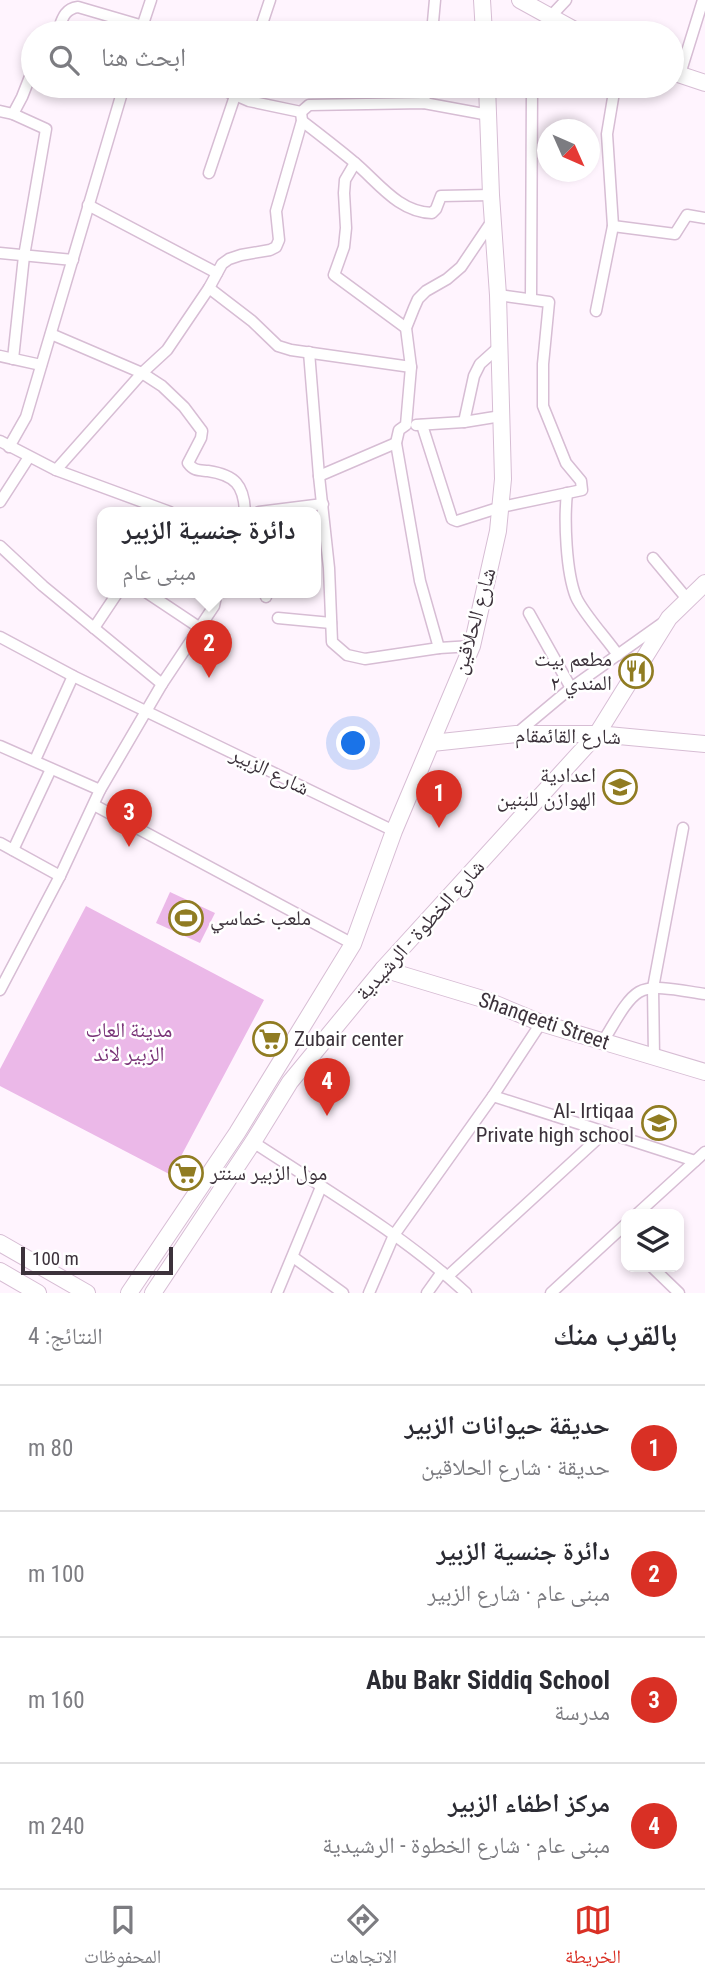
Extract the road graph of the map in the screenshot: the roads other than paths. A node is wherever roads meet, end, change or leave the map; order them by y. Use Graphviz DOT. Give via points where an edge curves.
graph roads {
  1 [pos="150,0"];
  2 [pos="270,0"];
  3 [pos="435,0"];
  4 [pos="482,0"];
  5 [pos="520,0"];
  6 [pos="566,0"];
  7 [pos="703,0"];
  8 [pos="550,18"];
  9 [pos="62,21"];
  10 [pos="117,21"];
  11 [pos="144,21"];
  12 [pos="263,21"];
  13 [pos="433,21"];
  14 [pos="483,21"];
  15 [pos="548,21"];
  16 [pos="556,21"];
  17 [pos="684,51"];
  18 [pos="684,76"];
  19 [pos="705,83"];
  20 [pos="21,98"];
  21 [pos="120,98"];
  22 [pos="234,98"];
  23 [pos="242,98"];
  24 [pos="425,98"];
  25 [pos="488,98"];
  26 [pos="532,98"];
  27 [pos="613,98"];
  28 [pos="424,103"];
  29 [pos="0,111"];
  30 [pos="13,114"];
  31 [pos="489,115"];
  32 [pos="302,116"];
  33 [pos="355,163"];
  34 [pos="209,173"];
  35 [pos="491,195"];
  36 [pos="88,205"];
  37 [pos="705,218"];
  38 [pos="492,221"];
  39 [pos="614,226"];
  40 [pos="0,253"];
  41 [pos="23,256"];
  42 [pos="73,260"];
  43 [pos="217,273"];
  44 [pos="209,288"];
  45 [pos="498,295"];
  46 [pos="531,298"];
  47 [pos="596,310"];
  48 [pos="406,328"];
  49 [pos="51,334"];
  50 [pos="499,346"];
  51 [pos="309,352"];
  52 [pos="0,356"];
  53 [pos="13,359"];
  54 [pos="41,365"];
  55 [pos="411,367"];
  56 [pos="142,373"];
  57 [pos="501,416"];
  58 [pos="464,422"];
  59 [pos="406,425"];
  60 [pos="422,425"];
  61 [pos="396,443"];
  62 [pos="4,444"];
  63 [pos="29,457"];
  64 [pos="56,470"];
  65 [pos="319,476"];
  66 [pos="567,493"];
  67 [pos="0,502"];
  68 [pos="323,504"];
  69 [pos="156,507"];
  70 [pos="245,507"];
  71 [pos="299,507"];
  72 [pos="501,507"];
  73 [pos="0,546"];
  74 [pos="653,558"];
  75 [pos="321,582"];
  76 [pos="330,582"];
  77 [pos="705,583"];
  78 [pos="114,598"];
  79 [pos="155,598"];
  80 [pos="216,598"];
  81 [pos="688,600"];
  82 [pos="528,613"];
  83 [pos="278,618"];
  84 [pos="669,618"];
  85 [pos="331,623"];
  86 [pos="94,628"];
  87 [pos="200,628"];
  88 [pos="0,637"];
  89 [pos="472,646"];
  90 [pos="439,648"];
  91 [pos="618,655"];
  92 [pos="73,676"];
  93 [pos="162,684"];
  94 [pos="571,688"];
  95 [pos="146,710"];
  96 [pos="516,734"];
  97 [pos="597,734"];
  98 [pos="432,743"];
  99 [pos="705,744"];
  100 [pos="0,746"];
  101 [pos="35,760"];
  102 [pos="51,769"];
  103 [pos="100,790"];
  104 [pos="94,805"];
  105 [pos="683,828"];
  106 [pos="394,831"];
  107 [pos="0,843"];
  108 [pos="13,850"];
  109 [pos="60,876"];
  110 [pos="353,944"];
  111 [pos="383,969"];
  112 [pos="653,988"];
  113 [pos="0,990"];
  114 [pos="705,994"];
  115 [pos="541,1023"];
  116 [pos="603,1041"];
  117 [pos="654,1056"];
  118 [pos="705,1072"];
  119 [pos="493,1097"];
  120 [pos="253,1109"];
  121 [pos="268,1118"];
  122 [pos="605,1132"];
  123 [pos="253,1142"];
  124 [pos="705,1152"];
  125 [pos="695,1161"];
  126 [pos="321,1187"];
  127 [pos="642,1209"];
  128 [pos="621,1229"];
  129 [pos="394,1235"];
  130 [pos="0,1243"];
  131 [pos="293,1257"];
  132 [pos="0,1271"];
  133 [pos="657,1272"];
  134 [pos="445,1274"];
  135 [pos="555,1292"];
  136 [pos="38,1293"];
  137 [pos="88,1293"];
  138 [pos="129,1293"];
  139 [pos="153,1293"];
  140 [pos="277,1293"];
  141 [pos="343,1293"];
  142 [pos="369,1293"];
  143 [pos="427,1293"];
  144 [pos="466,1293"];
  145 [pos="679,1293"];
  1 -- 11 [label="street"];
  2 -- 12 [label="street"];
  3 -- 13 [label="street"];
  4 -- 14 [label="main road"];
  5 -- 8 [label="main road"];
  6 -- 8 [label="street"];
  7 -- 17 [label="street"];
  8 -- 15 [label="street"];
  8 -- 16 [label="main road"];
  9 -- 10 [label="street" via="70,8 78,7"];
  18 -- 19 [label="main road"];
  20 -- 30 [label="street"];
  21 -- 36 [label="street"];
  22 -- 34 [label="street"];
  23 -- 32 [label="street"];
  24 -- 28 [label="street"];
  25 -- 31 [label="main road, شارع الحلاقين"];
  26 -- 46 [label="street"];
  27 -- 39 [label="street" via="607,134"];
  28 -- 31 [label="street"];
  28 -- 32 [label="street" via="309,105"];
  29 -- 30 [label="street"];
  30 -- 41 [label="street" via="46,129"];
  31 -- 35 [label="main road, شارع الحلاقين"];
  32 -- 33 [label="street"];
  32 -- 43 [label="street" via="276,211 276,247 229,259"];
  33 -- 35 [label="street" via="390,196 414,211 432,213 441,196"];
  33 -- 48 [label="street" via="345,180 344,247 334,275"];
  35 -- 38 [label="main road, شارع الحلاقين"];
  36 -- 42 [label="street"];
  36 -- 43 [label="street"];
  37 -- 39 [label="street" via="687,215 675,234"];
  38 -- 45 [label="main road, شارع الحلاقين"];
  38 -- 48 [label="street" via="461,267 418,299"];
  39 -- 47 [label="street"];
  40 -- 41 [label="street"];
  41 -- 42 [label="street"];
  41 -- 53 [label="street"];
  42 -- 49 [label="street"];
  43 -- 44 [label="street"];
  44 -- 51 [label="street" via="278,346"];
  44 -- 56 [label="street" via="167,350"];
  45 -- 46 [label="street"];
  45 -- 50 [label="main road, شارع الحلاقين"];
  46 -- 66 [label="street" via="550,302 543,406 566,463 582,481 582,490"];
  48 -- 55 [label="street"];
  49 -- 54 [label="street"];
  49 -- 56 [label="street"];
  50 -- 57 [label="main road, شارع الحلاقين"];
  50 -- 58 [label="street" via="474,376"];
  51 -- 55 [label="street"];
  51 -- 65 [label="street"];
  52 -- 53 [label="street"];
  53 -- 54 [label="street"];
  54 -- 62 [label="street" via="26,416"];
  55 -- 59 [label="street"];
  56 -- 64 [label="street"];
  56 -- 70 [label="street" via="184,407 202,431 188,463 191,467 229,476 244,492"];
  57 -- 58 [label="street"];
  57 -- 72 [label="main road, شارع الحلاقين"];
  58 -- 60 [label="street"];
  59 -- 60 [label="street"];
  59 -- 61 [label="street" via="399,430"];
  60 -- 72 [label="street" via="452,519 463,520"];
  61 -- 65 [label="street"];
  61 -- 90 [label="street" via="420,581"];
  62 -- 63 [label="street"];
  63 -- 64 [label="street"];
  63 -- 67 [label="street"];
  64 -- 69 [label="street"];
  65 -- 68 [label="street"];
  66 -- 72 [label="street"];
  66 -- 91 [label="street" via="568,569 577,598"];
  68 -- 71 [label="street"];
  68 -- 76 [label="street"];
  72 -- 89 [label="main road, شارع الحلاقين"];
  73 -- 86 [label="street"];
  74 -- 81 [label="street"];
  75 -- 76 [label="street"];
  76 -- 85 [label="street"];
  77 -- 81 [label="main road, شارع الخطوة - الرشيدية"];
  78 -- 86 [label="street"];
  79 -- 87 [label="street"];
  80 -- 87 [label="street"];
  81 -- 84 [label="main road, شارع الخطوة - الرشيدية"];
  82 -- 94 [label="street"];
  83 -- 85 [label="street"];
  84 -- 91 [label="street"];
  84 -- 97 [label="main road, شارع الخطوة - الرشيدية"];
  85 -- 90 [label="street" via="332,642 347,655 365,659"];
  86 -- 93 [label="street"];
  87 -- 93 [label="street"];
  88 -- 92 [label="street, شارع الزبير"];
  89 -- 90 [label="street"];
  89 -- 98 [label="main road, شارع الحلاقين"];
  91 -- 94 [label="street"];
  92 -- 95 [label="street, شارع الزبير"];
  92 -- 101 [label="street"];
  93 -- 95 [label="street"];
  94 -- 96 [label="street"];
  95 -- 103 [label="street"];
  95 -- 106 [label="street, شارع الزبير"];
  96 -- 97 [label="main road, شارع القائمقام"];
  96 -- 98 [label="main road, شارع القائمقام"];
  97 -- 99 [label="main road, شارع القائمقام"];
  97 -- 111 [label="main road, شارع الخطوة - الرشيدية"];
  98 -- 106 [label="main road, شارع الحلاقين"];
  100 -- 101 [label="street"];
  101 -- 102 [label="street"];
  102 -- 103 [label="street"];
  102 -- 108 [label="street"];
  103 -- 104 [label="street"];
  104 -- 109 [label="street"];
  104 -- 110 [label="street"];
  105 -- 112 [label="street"];
  106 -- 110 [label="main road, شارع الحلاقين"];
  107 -- 108 [label="street"];
  108 -- 109 [label="street"];
  109 -- 113 [label="street"];
  110 -- 120 [label="main road, شارع الحلاقين"];
  111 -- 115 [label="main road, Shanqeeti Street" via="486,1000"];
  111 -- 121 [label="main road, شارع الخطوة - الرشيدية" via="290,1082"];
  112 -- 114 [label="street"];
  112 -- 116 [label="street" via="638,992"];
  112 -- 117 [label="street"];
  115 -- 116 [label="main road, Shanqeeti Street"];
  115 -- 119 [label="street"];
  116 -- 117 [label="main road, Shanqeeti Street"];
  117 -- 118 [label="main road, Shanqeeti Street"];
  119 -- 122 [label="street"];
  119 -- 129 [label="street"];
  120 -- 121 [label="main road"];
  120 -- 138 [label="main road, شارع الحلاقين"];
  121 -- 123 [label="main road, شارع الخطوة - الرشيدية"];
  122 -- 125 [label="street"];
  122 -- 134 [label="street"];
  123 -- 126 [label="street"];
  123 -- 139 [label="main road, شارع الخطوة - الرشيدية"];
  124 -- 125 [label="street"];
  125 -- 127 [label="street"];
  126 -- 129 [label="street"];
  126 -- 131 [label="street"];
  128 -- 135 [label="street"];
  129 -- 134 [label="street"];
  129 -- 142 [label="street"];
  130 -- 137 [label="main road"];
  131 -- 140 [label="street"];
  131 -- 141 [label="street"];
  132 -- 136 [label="main road"];
  133 -- 145 [label="street"];
  134 -- 143 [label="street"];
  134 -- 144 [label="street"];
}
